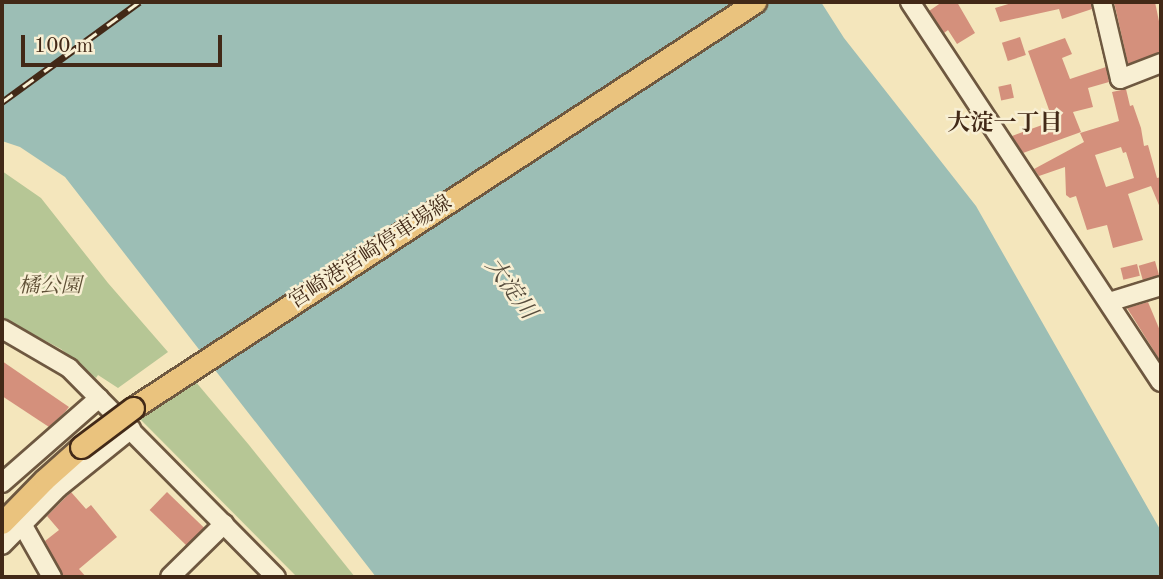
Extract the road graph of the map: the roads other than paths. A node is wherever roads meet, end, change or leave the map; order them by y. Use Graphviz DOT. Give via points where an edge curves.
graph roads {
  1 [pos="731,2"];
  2 [pos="755,2"];
  3 [pos="910,2"];
  4 [pos="1102,2"];
  5 [pos="1161,63"];
  6 [pos="1161,286"];
  7 [pos="1110,302"];
  8 [pos="2,329"];
  9 [pos="1161,382"];
  10 [pos="99,398"];
  11 [pos="131,429"];
  12 [pos="40,475"];
  13 [pos="3,478"];
  14 [pos="2,505"];
  15 [pos="12,523"];
  16 [pos="224,524"];
  17 [pos="2,545"];
  18 [pos="52,577"];
  19 [pos="170,577"];
  20 [pos="276,577"];
  1 -- 12 [label="main road, 宮崎港宮崎停車場線" via="124,399"];
  2 -- 12 [label="main road, 宮崎港宮崎停車場線, bridge" via="133,408"];
  3 -- 7 [label="street"];
  4 -- 5 [label="street" via="1120,79"];
  6 -- 7 [label="street"];
  7 -- 9 [label="street"];
  8 -- 10 [label="street" via="69,368"];
  10 -- 11 [label="street"];
  10 -- 13 [label="street"];
  11 -- 15 [label="street"];
  11 -- 16 [label="street"];
  12 -- 14 [label="main road, 宮崎港宮崎停車場線"];
  12 -- 15 [label="main road, 宮崎港宮崎停車場線"];
  15 -- 17 [label="street"];
  15 -- 18 [label="street"];
  16 -- 19 [label="street"];
  16 -- 20 [label="street"];
}
